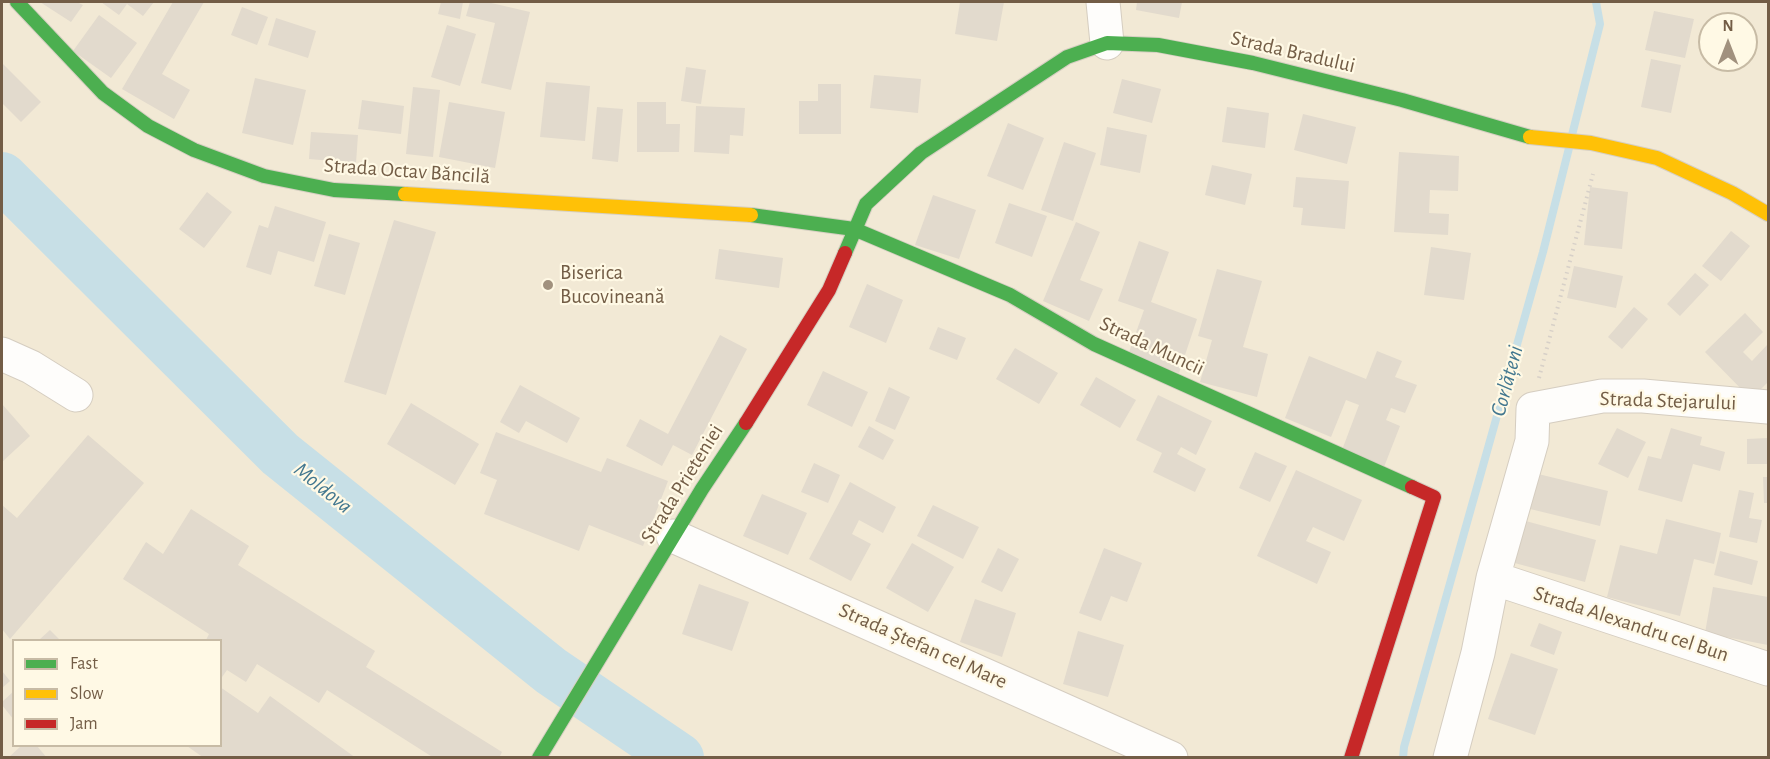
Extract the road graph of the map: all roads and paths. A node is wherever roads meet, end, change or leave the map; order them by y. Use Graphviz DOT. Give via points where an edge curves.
graph roads {
  1 [pos="1103,2"];
  2 [pos="27,6"];
  3 [pos="1107,43"];
  4 [pos="1600,145"];
  5 [pos="1768,214"];
  6 [pos="854,229"];
  7 [pos="2,354"];
  8 [pos="76,395"];
  9 [pos="1768,407"];
  10 [pos="1533,409"];
  11 [pos="674,536"];
  12 [pos="1493,579"];
  13 [pos="1768,669"];
  14 [pos="539,758"];
  15 [pos="1171,758"];
  16 [pos="1351,758"];
  17 [pos="1450,758"];
  1 -- 3 [label="street"];
  2 -- 6 [label="street, Strada Octav Băncilă" via="57,48 103,93 148,126 194,150 264,176 334,190 698,210 775,216"];
  3 -- 4 [label="street, Strada Bradului" via="1158,45 1253,63 1530,137"];
  3 -- 6 [label="street, Strada Bradului" via="1067,57 921,153 866,204"];
  4 -- 5 [label="street, Strada Bradului" via="1657,158"];
  4 -- 10 [label="path"];
  6 -- 11 [label="street, Strada Prieteniei" via="830,290"];
  6 -- 16 [label="street, Strada Muncii" via="1010,295 1094,344 1434,497"];
  7 -- 8 [label="street"];
  9 -- 10 [label="street, Strada Stejarului" via="1602,396"];
  10 -- 12 [label="street" via="1532,441"];
  11 -- 14 [label="street, Strada Prieteniei"];
  11 -- 15 [label="street, Strada Ștefan cel Mare"];
  12 -- 13 [label="street, Strada Alexandru cel Bun"];
  12 -- 17 [label="street" via="1476,664"];
}
